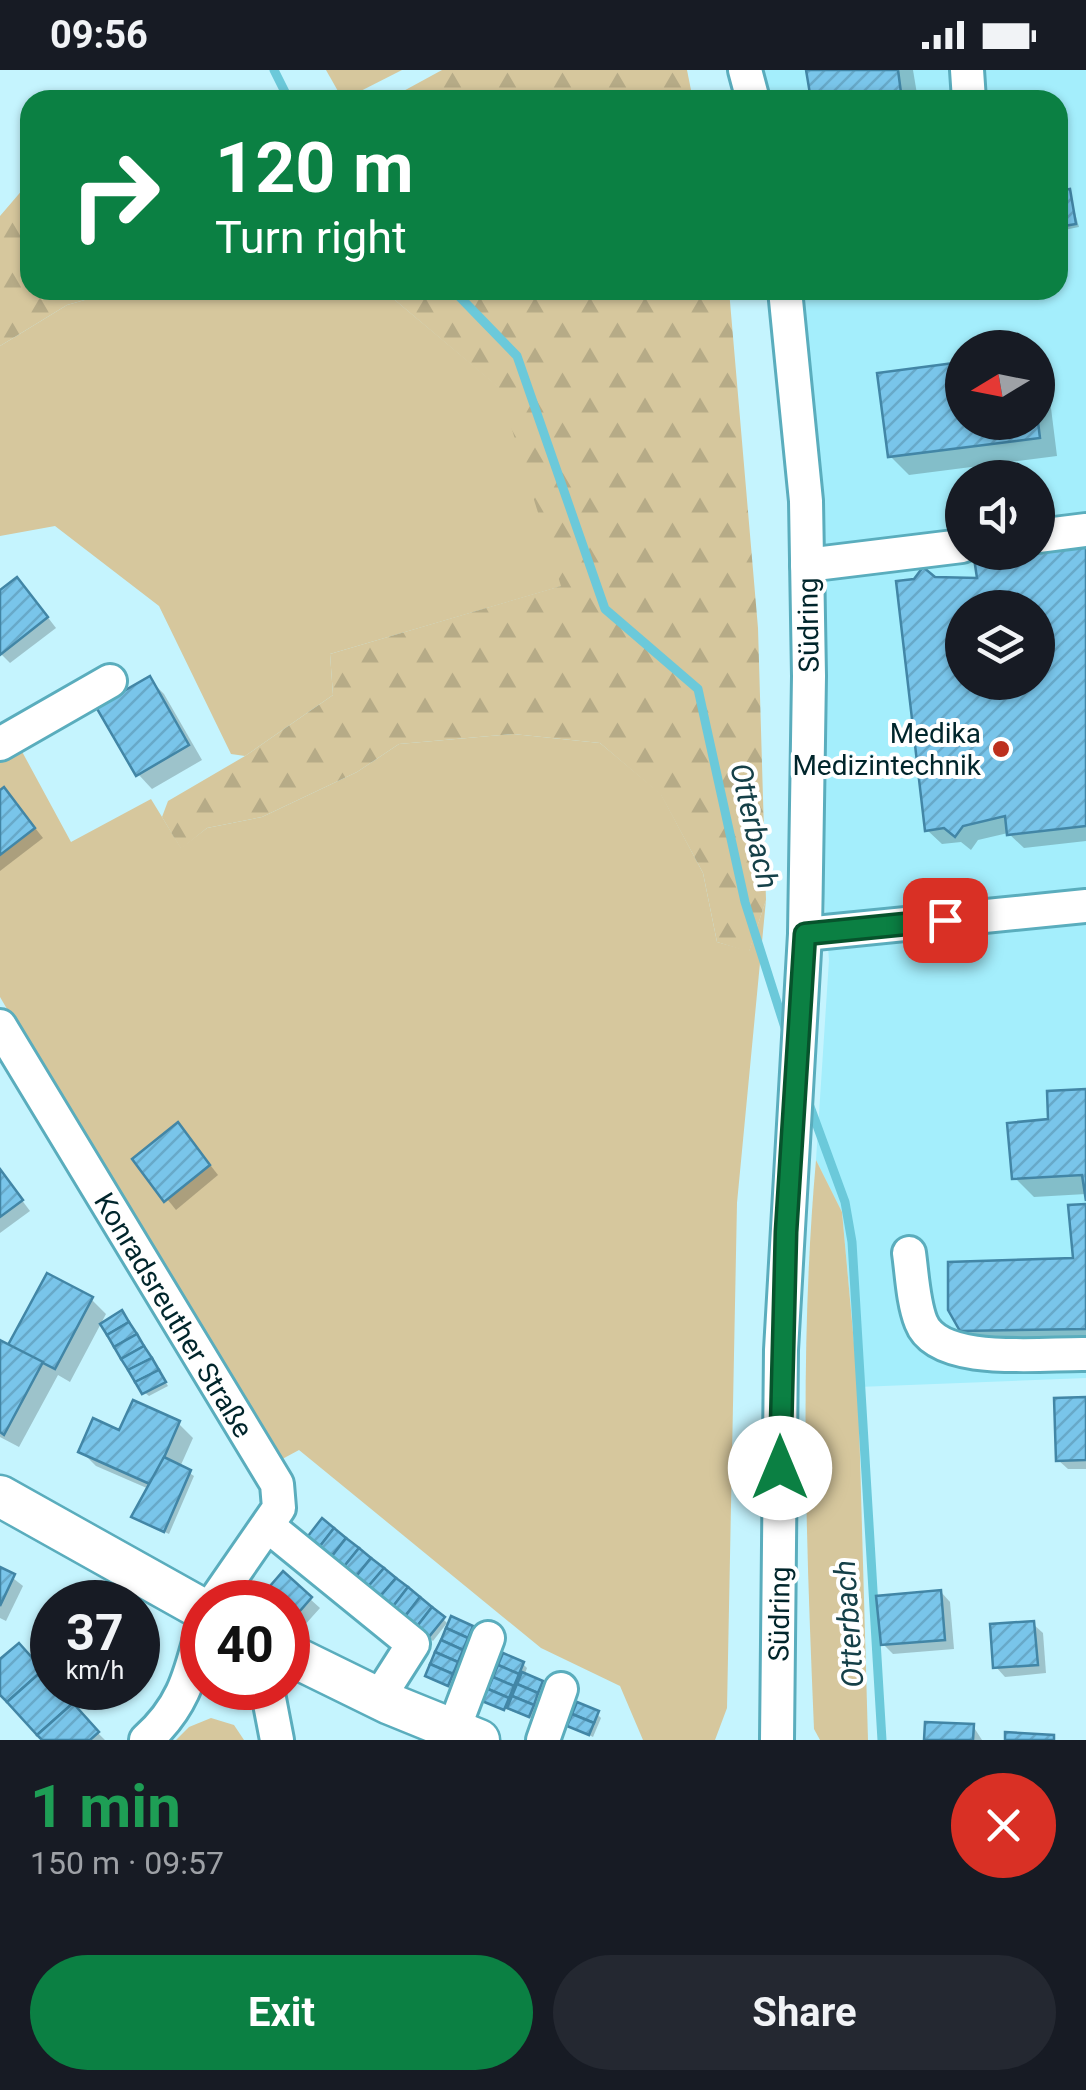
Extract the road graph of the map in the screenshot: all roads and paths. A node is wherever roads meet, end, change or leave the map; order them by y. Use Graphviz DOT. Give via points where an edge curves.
graph roads {
  1 [pos="786,300"];
  2 [pos="1086,530"];
  3 [pos="1055,534"];
  4 [pos="945,548"];
  5 [pos="807,565"];
  6 [pos="110,681"];
  7 [pos="0,744"];
  8 [pos="1086,906"];
  9 [pos="805,934"];
  10 [pos="0,1026"];
  11 [pos="909,1253"];
  12 [pos="1086,1354"];
  13 [pos="0,1496"];
  14 [pos="268,1526"];
  15 [pos="230,1580"];
  16 [pos="180,1597"];
  17 [pos="488,1638"];
  18 [pos="310,1665"];
  19 [pos="561,1689"];
  20 [pos="180,1697"];
  21 [pos="378,1699"];
  22 [pos="271,1710"];
  23 [pos="466,1735"];
  24 [pos="146,1740"];
  25 [pos="277,1740"];
  26 [pos="543,1740"];
  27 [pos="777,1740"];
  1 -- 5 [label="street, Südring"];
  2 -- 3 [label="street"];
  4 -- 5 [label="street"];
  5 -- 9 [label="street, Südring"];
  6 -- 7 [label="street"];
  8 -- 9 [label="street"];
  9 -- 27 [label="street, Südring" via="786,1232"];
  10 -- 14 [label="street, Konradsreuther Straße" via="278,1484 279,1508"];
  11 -- 12 [label="street" via="920,1322 934,1343 959,1352"];
  13 -- 16 [label="main road"];
  14 -- 15 [label="street, Konradsreuther Straße"];
  14 -- 21 [label="street" via="413,1644"];
  17 -- 23 [label="street"];
  18 -- 21 [label="main road"];
  19 -- 26 [label="street"];
  20 -- 24 [label="street"];
  21 -- 23 [label="main road"];
  22 -- 25 [label="street"];
}
